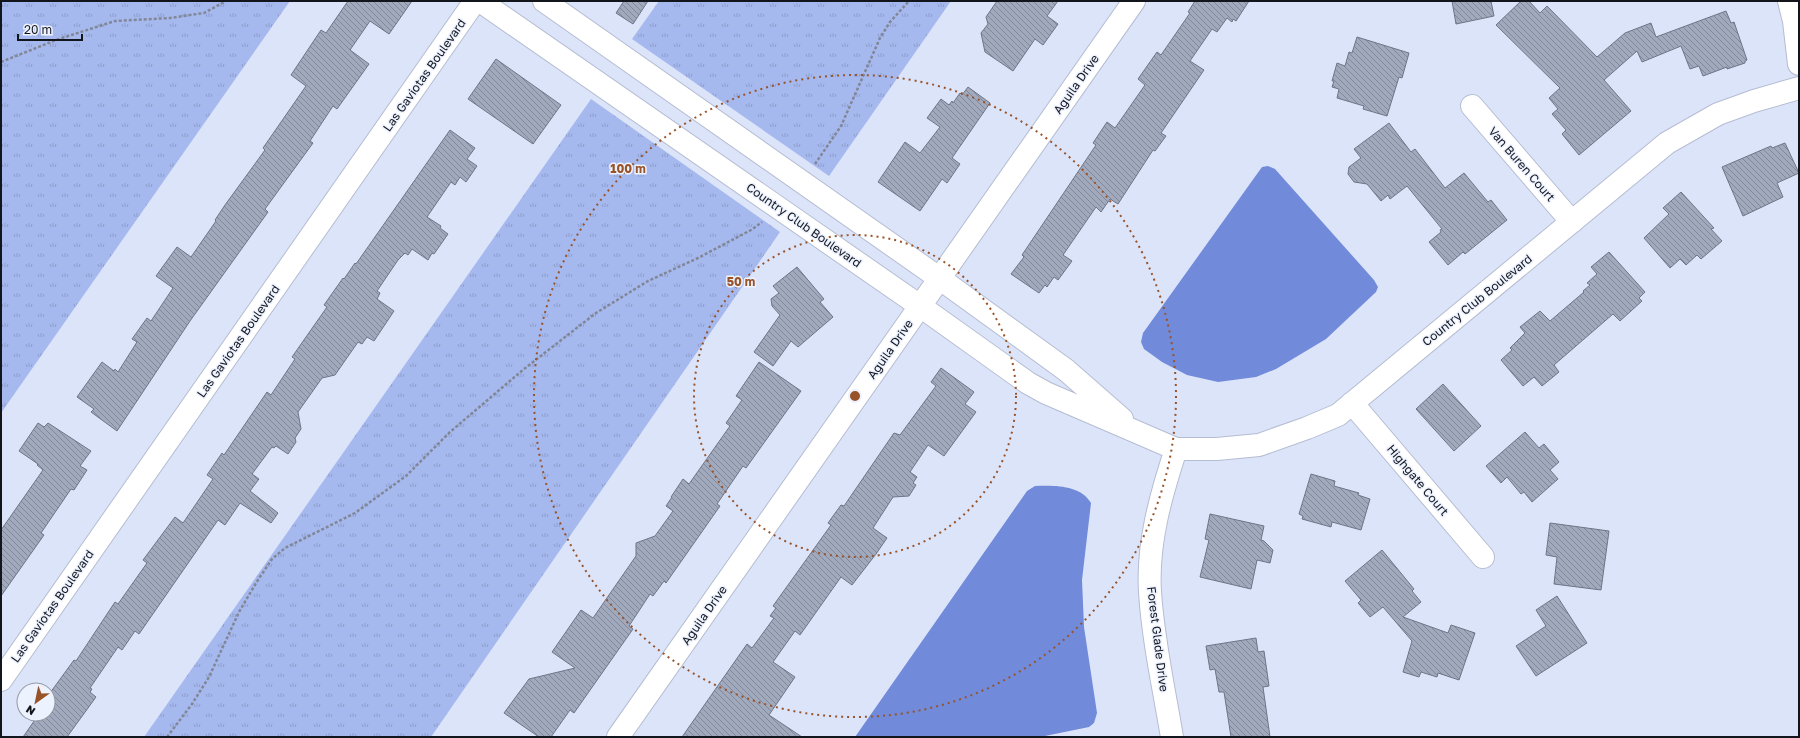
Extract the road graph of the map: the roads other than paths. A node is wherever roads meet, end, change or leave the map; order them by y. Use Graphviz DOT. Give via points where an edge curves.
graph roads {
  1 [pos="475,1"];
  2 [pos="480,1"];
  3 [pos="544,1"];
  4 [pos="1134,1"];
  5 [pos="1789,1"];
  6 [pos="1799,64"];
  7 [pos="1799,88"];
  8 [pos="1472,106"];
  9 [pos="1572,222"];
  10 [pos="939,278"];
  11 [pos="920,306"];
  12 [pos="1352,403"];
  13 [pos="1136,432"];
  14 [pos="1176,449"];
  15 [pos="1483,557"];
  16 [pos="1,680"];
  17 [pos="618,737"];
  18 [pos="1172,737"];
  1 -- 16 [label="street, Las Gaviotas Boulevard"];
  2 -- 11 [label="street, Country Club Boulevard"];
  3 -- 10 [label="street, Country Club Boulevard"];
  4 -- 10 [label="street, Aguila Drive"];
  5 -- 6 [label="street"];
  7 -- 9 [label="street, Country Club Boulevard" via="1718,114 1667,144"];
  8 -- 9 [label="street, Van Buren Court"];
  9 -- 12 [label="street, Country Club Boulevard"];
  10 -- 11 [label="street, Aguila Drive"];
  10 -- 13 [label="street, Country Club Boulevard" via="1066,370"];
  11 -- 13 [label="street, Country Club Boulevard" via="1046,394"];
  11 -- 17 [label="street, Aguila Drive"];
  12 -- 14 [label="street, Country Club Boulevard" via="1338,415 1259,446"];
  12 -- 15 [label="street, Highgate Court"];
  13 -- 14 [label="street, Country Club Boulevard"];
  14 -- 18 [label="street, Forest Glade Drive" via="1161,495 1153,536 1150,591"];
}
